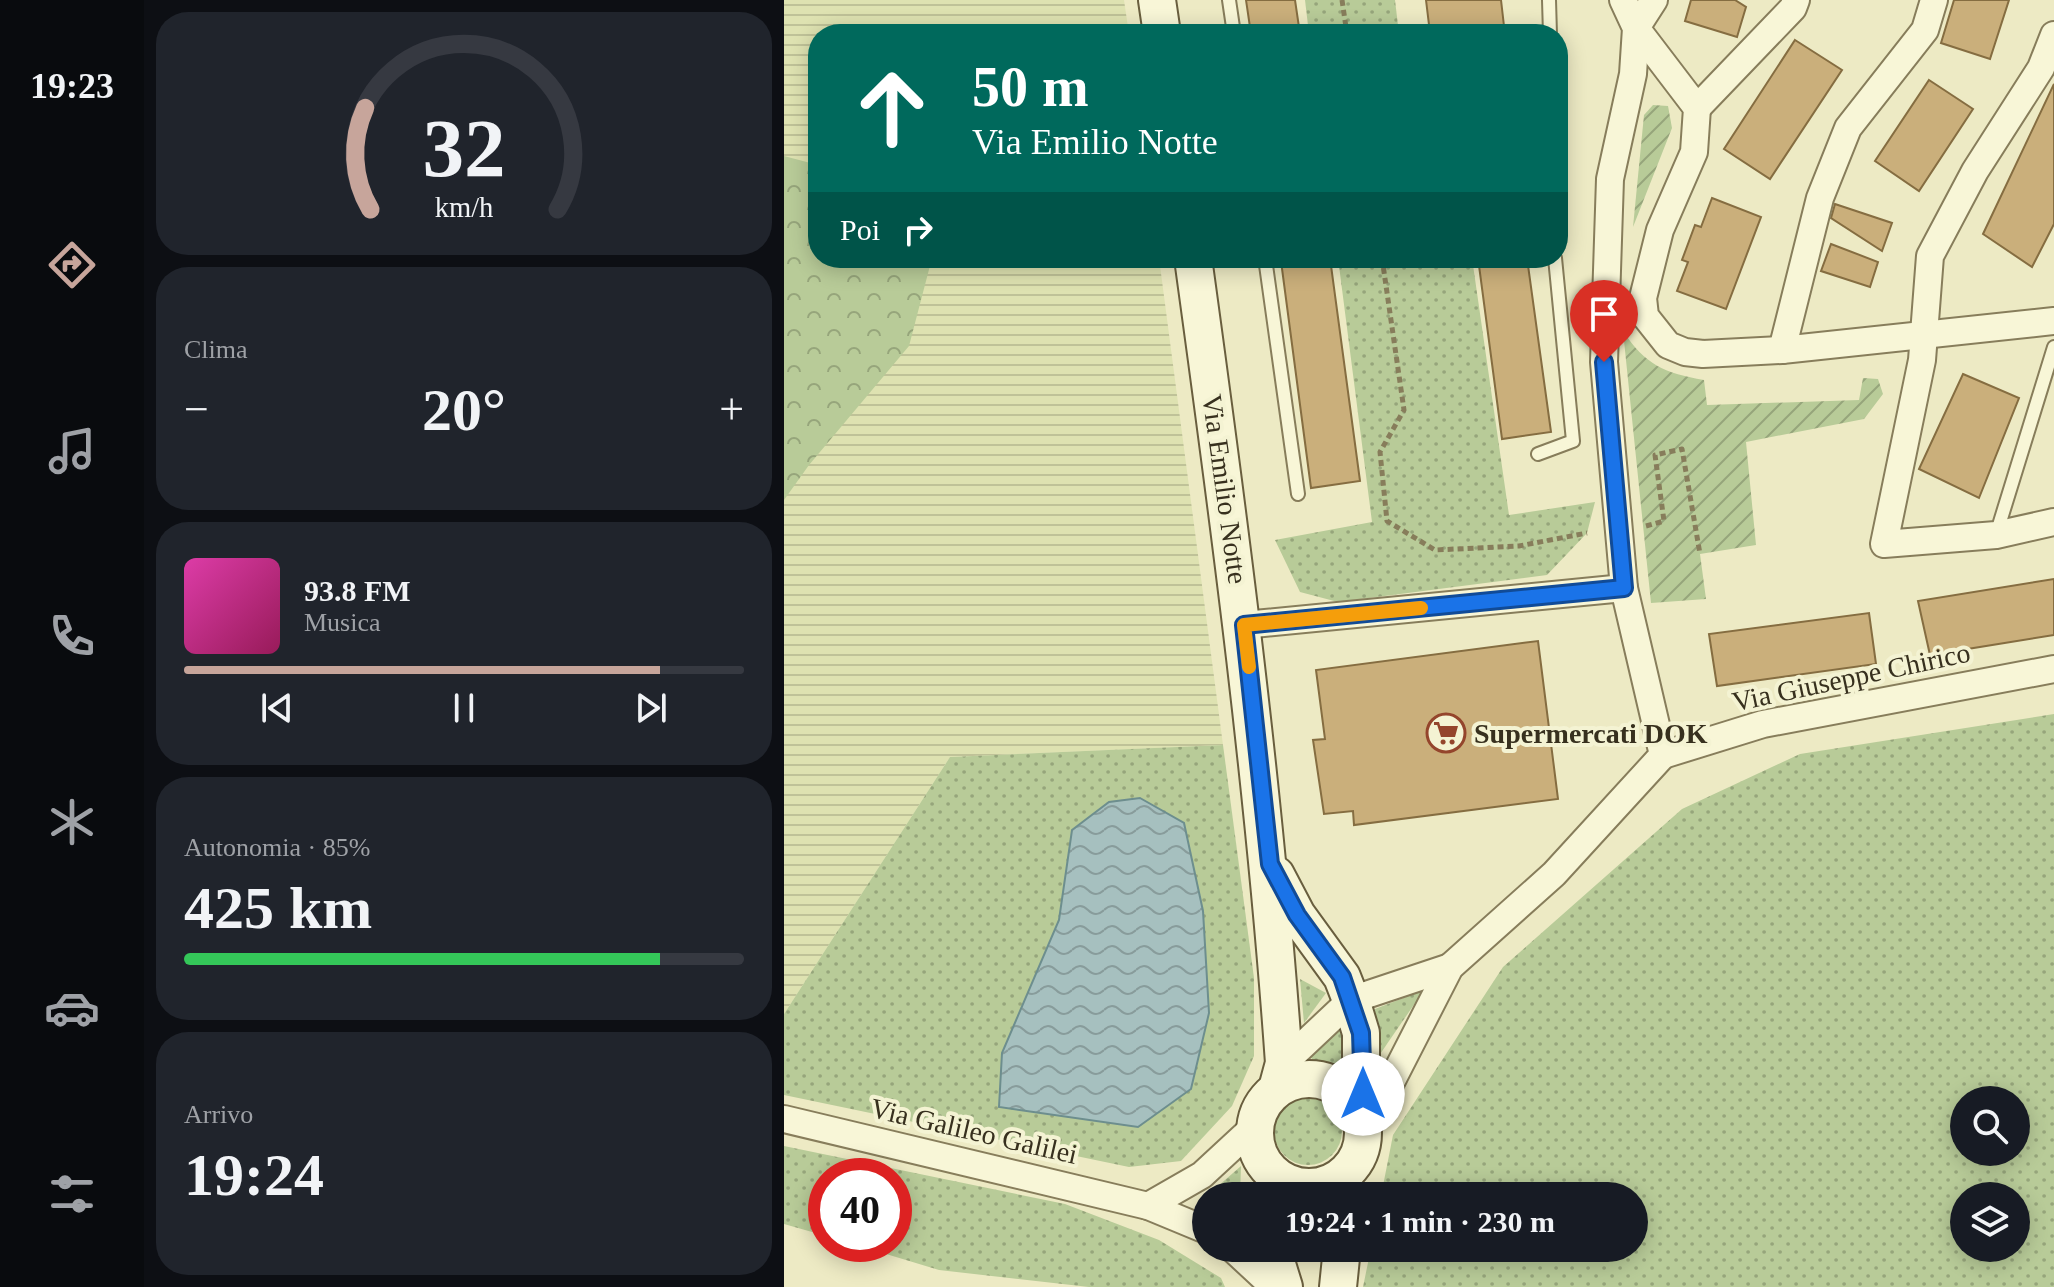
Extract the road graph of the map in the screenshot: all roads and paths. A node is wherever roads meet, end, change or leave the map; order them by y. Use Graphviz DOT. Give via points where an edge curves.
graph roads {
  1 [pos="1157,0"];
  2 [pos="1229,0"];
  3 [pos="1342,0"];
  4 [pos="1549,0"];
  5 [pos="1623,0"];
  6 [pos="1654,0"];
  7 [pos="1796,0"];
  8 [pos="1934,0"];
  9 [pos="1161,24"];
  10 [pos="1233,24"];
  11 [pos="1346,24"];
  12 [pos="1550,24"];
  13 [pos="1636,28"];
  14 [pos="2054,35"];
  15 [pos="1697,108"];
  16 [pos="1194,268"];
  17 [pos="1266,268"];
  18 [pos="1383,268"];
  19 [pos="1556,268"];
  20 [pos="2054,321"];
  21 [pos="1924,338"];
  22 [pos="2054,347"];
  23 [pos="1782,350"];
  24 [pos="1538,454"];
  25 [pos="1298,494"];
  26 [pos="2054,522"];
  27 [pos="1645,527"];
  28 [pos="1587,533"];
  29 [pos="1996,535"];
  30 [pos="1700,554"];
  31 [pos="1624,588"];
  32 [pos="1244,625"];
  33 [pos="2054,669"];
  34 [pos="1663,755"];
  35 [pos="1270,864"];
  36 [pos="1450,967"];
  37 [pos="1351,1000"];
  38 [pos="1280,1076"];
  39 [pos="784,1119"];
  40 [pos="1255,1126"];
  41 [pos="1325,1171"];
  42 [pos="1148,1206"];
  43 [pos="1192,1224"];
  44 [pos="1247,1262"];
  45 [pos="1276,1262"];
  46 [pos="1341,1262"];
  47 [pos="1274,1287"];
  48 [pos="1284,1287"];
  49 [pos="1338,1287"];
  1 -- 9 [label="street"];
  2 -- 10 [label="lane"];
  3 -- 11 [label="path"];
  4 -- 12 [label="lane"];
  5 -- 13 [label="street"];
  6 -- 13 [label="street"];
  7 -- 15 [label="street"];
  8 -- 23 [label="street" via="1925,30 1848,128 1820,198"];
  13 -- 15 [label="street"];
  13 -- 31 [label="street" via="1633,74 1610,179 1604,362"];
  14 -- 21 [label="street" via="2041,68 1975,171 1930,256"];
  15 -- 23 [label="street" via="1694,152 1645,279 1645,316 1668,345 1685,352"];
  16 -- 32 [label="street, Via Emilio Notte"];
  17 -- 25 [label="lane"];
  18 -- 28 [label="path" via="1404,410 1380,452 1387,521 1435,550 1519,546"];
  19 -- 24 [label="lane" via="1573,441"];
  20 -- 21 [label="street"];
  21 -- 23 [label="street"];
  21 -- 29 [label="street" via="1884,544"];
  22 -- 29 [label="lane"];
  26 -- 29 [label="street"];
  27 -- 30 [label="path" via="1664,521 1655,455 1682,449"];
  31 -- 32 [label="street"];
  31 -- 34 [label="street"];
  32 -- 35 [label="street, Via Emilio Notte"];
  33 -- 34 [label="street, Via Giuseppe Chirico" via="1763,724"];
  34 -- 36 [label="street" via="1554,874"];
  35 -- 37 [label="street" via="1297,915 1342,977"];
  35 -- 38 [label="street, Via Emilio Notte"];
  36 -- 37 [label="street"];
  36 -- 41 [label="street"];
  37 -- 38 [label="street"];
  37 -- 41 [label="street" via="1361,1033"];
  38 -- 40 [label="street"];
  38 -- 41 [label="street" via="1327,1081 1354,1102"];
  39 -- 42 [label="street, Via Galileo Galilei"];
  40 -- 41 [label="street" via="1262,1161"];
  40 -- 42 [label="street" via="1202,1175"];
  42 -- 43 [label="street, Via Galileo Galilei"];
  44 -- 47 [label="street"];
  45 -- 48 [label="street"];
  46 -- 49 [label="street"];
}
